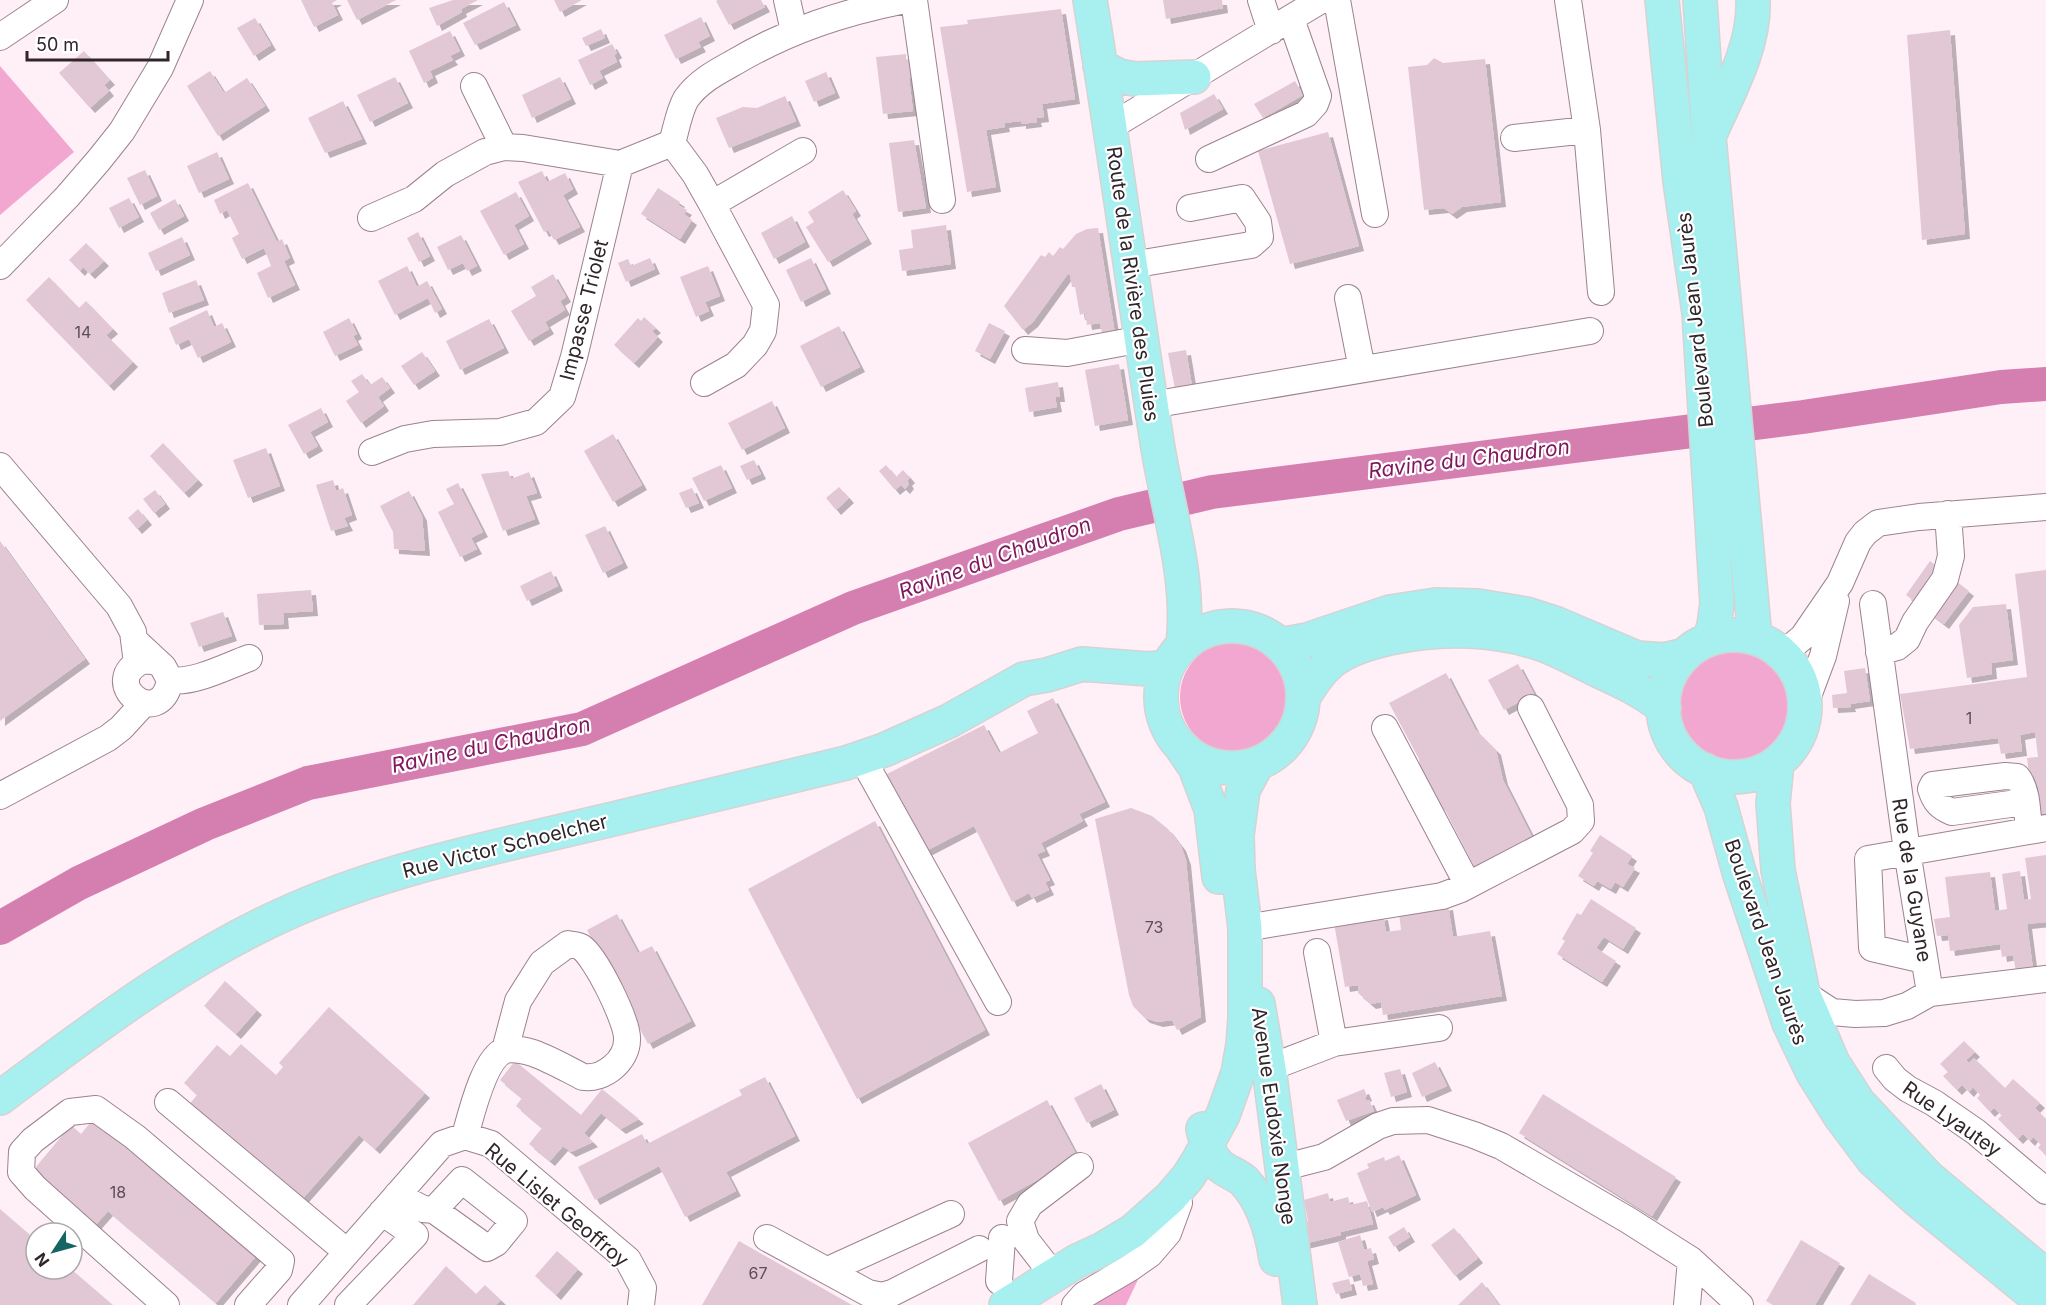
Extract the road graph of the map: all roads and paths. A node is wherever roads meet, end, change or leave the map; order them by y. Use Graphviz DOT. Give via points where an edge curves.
graph roads {
  1 [pos="55,0"];
  2 [pos="172,0"];
  3 [pos="190,0"];
  4 [pos="787,0"];
  5 [pos="905,0"];
  6 [pos="914,0"];
  7 [pos="1089,0"];
  8 [pos="1261,0"];
  9 [pos="1321,0"];
  10 [pos="1337,0"];
  11 [pos="1568,0"];
  12 [pos="1662,0"];
  13 [pos="1700,0"];
  14 [pos="1753,0"];
  15 [pos="1281,25"];
  16 [pos="794,31"];
  17 [pos="0,37"];
  18 [pos="170,49"];
  19 [pos="1100,66"];
  20 [pos="1194,77"];
  21 [pos="474,86"];
  22 [pos="1110,127"];
  23 [pos="1587,130"];
  24 [pos="1709,137"];
  25 [pos="1514,138"];
  26 [pos="672,143"];
  27 [pos="504,147"];
  28 [pos="803,151"];
  29 [pos="1209,159"];
  30 [pos="620,164"];
  31 [pos="942,200"];
  32 [pos="712,204"];
  33 [pos="1190,208"];
  34 [pos="1375,214"];
  35 [pos="371,218"];
  36 [pos="1131,265"];
  37 [pos="0,266"];
  38 [pos="1601,292"];
  39 [pos="1348,298"];
  40 [pos="1712,312"];
  41 [pos="1590,331"];
  42 [pos="1142,339"];
  43 [pos="1025,350"];
  44 [pos="1362,369"];
  45 [pos="704,383"];
  46 [pos="1151,405"];
  47 [pos="372,453"];
  48 [pos="0,466"];
  49 [pos="2046,507"];
  50 [pos="1948,514"];
  51 [pos="1729,533"];
  52 [pos="1180,568"];
  53 [pos="1840,583"];
  54 [pos="1873,604"];
  55 [pos="1221,626"];
  56 [pos="1280,645"];
  57 [pos="1767,645"];
  58 [pos="1697,647"];
  59 [pos="1879,652"];
  60 [pos="1175,656"];
  61 [pos="249,658"];
  62 [pos="150,662"];
  63 [pos="1640,673"];
  64 [pos="1047,675"];
  65 [pos="1303,698"];
  66 [pos="1805,704"];
  67 [pos="135,705"];
  68 [pos="1530,708"];
  69 [pos="1664,708"];
  70 [pos="1162,709"];
  71 [pos="1385,728"];
  72 [pos="1182,748"];
  73 [pos="862,758"];
  74 [pos="1777,763"];
  75 [pos="1257,764"];
  76 [pos="1705,770"];
  77 [pos="0,795"];
  78 [pos="2025,802"];
  79 [pos="2038,830"];
  80 [pos="1907,851"];
  81 [pos="1468,885"];
  82 [pos="1245,928"];
  83 [pos="1317,952"];
  84 [pos="1924,960"];
  85 [pos="2046,979"];
  86 [pos="1803,993"];
  87 [pos="1930,993"];
  88 [pos="998,1002"];
  89 [pos="1439,1028"];
  90 [pos="1334,1043"];
  91 [pos="505,1050"];
  92 [pos="1269,1068"];
  93 [pos="1886,1068"];
  94 [pos="0,1098"];
  95 [pos="168,1102"];
  96 [pos="1206,1102"];
  97 [pos="465,1136"];
  98 [pos="1207,1144"];
  99 [pos="1080,1166"];
  100 [pos="1281,1168"];
  101 [pos="1233,1173"];
  102 [pos="2046,1191"];
  103 [pos="1179,1203"];
  104 [pos="389,1204"];
  105 [pos="434,1210"];
  106 [pos="951,1214"];
  107 [pos="1133,1232"];
  108 [pos="767,1238"];
  109 [pos="1002,1238"];
  110 [pos="979,1249"];
  111 [pos="347,1252"];
  112 [pos="1691,1260"];
  113 [pos="1065,1268"];
  114 [pos="828,1270"];
  115 [pos="2046,1276"];
  116 [pos="1002,1293"];
  117 [pos="166,1305"];
  118 [pos="248,1305"];
  119 [pos="301,1305"];
  120 [pos="348,1305"];
  121 [pos="641,1305"];
  122 [pos="1075,1305"];
  123 [pos="1282,1305"];
  124 [pos="1300,1305"];
  125 [pos="1688,1305"];
  126 [pos="1740,1305"];
  127 [pos="2046,1305"];
  1 -- 17 [label="street"];
  2 -- 18 [label="street"];
  3 -- 18 [label="street"];
  4 -- 16 [label="street"];
  5 -- 16 [label="street" via="864,8"];
  6 -- 31 [label="street"];
  7 -- 19 [label="main road, Route de la Rivière des Pluies"];
  8 -- 15 [label="street"];
  9 -- 15 [label="street"];
  10 -- 34 [label="street"];
  11 -- 23 [label="street"];
  12 -- 40 [label="main road, Boulevard Jean Jaurès" via="1680,181"];
  13 -- 24 [label="main road, Boulevard Jean Jaurès"];
  14 -- 24 [label="main road" via="1754,17 1743,57"];
  15 -- 20 [label="street"];
  15 -- 29 [label="street" via="1318,96 1315,104 1306,114"];
  16 -- 26 [label="street" via="706,78 685,100"];
  18 -- 37 [label="street" via="143,98 99,160"];
  19 -- 20 [label="main road" via="1135,79"];
  19 -- 22 [label="main road, Route de la Rivière des Pluies"];
  20 -- 22 [label="street"];
  21 -- 27 [label="street"];
  22 -- 36 [label="main road, Route de la Rivière des Pluies"];
  23 -- 25 [label="street"];
  23 -- 38 [label="street"];
  24 -- 40 [label="main road, Boulevard Jean Jaurès"];
  26 -- 30 [label="street"];
  26 -- 32 [label="street"];
  27 -- 30 [label="street"];
  27 -- 35 [label="street" via="485,152 445,174 414,199"];
  28 -- 32 [label="street"];
  30 -- 47 [label="street, Impasse Triolet" via="562,397 536,422 500,432 405,439"];
  32 -- 45 [label="street" via="766,305 763,331 755,345 736,365"];
  33 -- 36 [label="street" via="1242,198 1257,222 1260,237 1251,245"];
  36 -- 42 [label="main road, Route de la Rivière des Pluies"];
  39 -- 44 [label="street"];
  40 -- 51 [label="main road, Boulevard Jean Jaurès"];
  41 -- 44 [label="street"];
  42 -- 43 [label="street" via="1067,353"];
  42 -- 46 [label="main road, Route de la Rivière des Pluies"];
  44 -- 46 [label="street"];
  46 -- 52 [label="main road, Route de la Rivière des Pluies"];
  48 -- 62 [label="street" via="118,606"];
  49 -- 50 [label="street"];
  50 -- 53 [label="street" via="1884,520 1872,527 1858,542"];
  50 -- 59 [label="street" via="1952,556 1945,579 1907,639 1897,647"];
  51 -- 57 [label="main road, Boulevard Jean Jaurès"];
  51 -- 58 [label="main road, Boulevard Jean Jaurès" via="1714,625"];
  52 -- 55 [label="main road, Route de la Rivière des Pluies" via="1201,609"];
  52 -- 60 [label="main road, Route de la Rivière des Pluies" via="1185,623"];
  53 -- 57 [label="street" via="1803,637 1792,646"];
  53 -- 66 [label="street" via="1823,656"];
  54 -- 59 [label="street, Rue de la Guyane"];
  55 -- 56 [label="main road" via="1244,626 1266,634"];
  55 -- 60 [label="main road" via="1201,632"];
  56 -- 63 [label="main road" via="1390,612 1436,605 1478,606 1557,624 1625,655"];
  56 -- 65 [label="main road" via="1296,666"];
  57 -- 58 [label="main road" via="1732,635"];
  57 -- 66 [label="main road" via="1793,666 1802,684"];
  58 -- 63 [label="main road"];
  58 -- 69 [label="main road" via="1673,670 1665,689"];
  59 -- 80 [label="street, Rue de la Guyane"];
  60 -- 64 [label="main road, Rue Victor Schoelcher" via="1149,669 1082,664"];
  60 -- 70 [label="main road" via="1161,688"];
  61 -- 62 [label="street" via="178,682"];
  62 -- 67 [label="street" via="130,669 126,678"];
  62 -- 67 [label="street" via="166,695 157,702"];
  63 -- 65 [label="main road" via="1487,632 1452,630 1414,633 1351,650 1320,672"];
  63 -- 69 [label="main road"];
  64 -- 70 [label="main road, Rue Victor Schoelcher" via="1143,693"];
  64 -- 73 [label="main road, Rue Victor Schoelcher" via="1024,679 949,721"];
  65 -- 75 [label="main road" via="1298,725 1288,741"];
  66 -- 74 [label="main road" via="1799,737"];
  67 -- 77 [label="street" via="121,728 108,738"];
  68 -- 81 [label="street" via="1580,805 1581,821 1572,831"];
  69 -- 76 [label="main road" via="1667,728 1676,745"];
  70 -- 72 [label="main road" via="1169,730"];
  71 -- 81 [label="street"];
  72 -- 75 [label="main road" via="1205,762 1231,768"];
  72 -- 96 [label="main road" via="1195,767 1211,809 1233,996 1233,1026"];
  73 -- 88 [label="street"];
  73 -- 94 [label="main road, Rue Victor Schoelcher" via="418,866 297,908 177,971"];
  74 -- 76 [label="main road" via="1755,774 1730,777"];
  74 -- 86 [label="main road, Boulevard Jean Jaurès" via="1773,803 1778,870"];
  75 -- 82 [label="main road" via="1243,790 1237,835"];
  76 -- 127 [label="main road, Boulevard Jean Jaurès" via="1721,807 1789,1023 1840,1116 1874,1160"];
  78 -- 79 [label="street"];
  79 -- 80 [label="street"];
  80 -- 84 [label="street, Rue de la Guyane"];
  80 -- 84 [label="street" via="1868,859 1872,948"];
  81 -- 82 [label="street" via="1442,896"];
  82 -- 92 [label="main road, Avenue Eudoxie Nonge"];
  82 -- 98 [label="main road" via="1242,1054 1223,1115"];
  83 -- 90 [label="street"];
  84 -- 87 [label="street, Rue de la Guyane"];
  85 -- 87 [label="street"];
  86 -- 87 [label="street" via="1832,1012 1855,1014 1884,1013"];
  86 -- 115 [label="main road, Boulevard Jean Jaurès" via="1833,1063 1858,1102 1928,1177"];
  89 -- 90 [label="street"];
  90 -- 92 [label="street"];
  91 -- 91 [label="street" via="533,1053 583,1077 591,1078 612,1069 628,1038 598,968 580,946 568,944 542,963 518,1000"];
  91 -- 97 [label="street" via="496,1056 482,1082"];
  92 -- 100 [label="main road, Avenue Eudoxie Nonge"];
  93 -- 102 [label="street, Rue Lyautey" via="1908,1089 1976,1132"];
  95 -- 111 [label="street"];
  96 -- 98 [label="main road, Avenue Eudoxie Nonge" via="1202,1127"];
  96 -- 113 [label="main road" via="1165,1178"];
  97 -- 104 [label="street, Rue Lislet Geoffroy" via="442,1144"];
  97 -- 121 [label="street, Rue Lislet Geoffroy" via="491,1144 628,1260 644,1288"];
  98 -- 101 [label="main road, Avenue Eudoxie Nonge" via="1217,1164"];
  98 -- 107 [label="main road" via="1176,1191"];
  99 -- 113 [label="street" via="1030,1203 1020,1221 1026,1240"];
  100 -- 101 [label="main road"];
  100 -- 112 [label="street" via="1324,1157 1393,1121 1428,1120 1501,1146"];
  100 -- 124 [label="main road, Avenue Eudoxie Nonge"];
  101 -- 103 [label="main road" via="1203,1186"];
  101 -- 123 [label="main road, Avenue Eudoxie Nonge" via="1245,1182 1261,1207 1273,1242"];
  103 -- 107 [label="main road"];
  103 -- 122 [label="street" via="1168,1233 1150,1254 1084,1294"];
  104 -- 105 [label="street"];
  104 -- 111 [label="street, Rue Lislet Geoffroy"];
  104 -- 120 [label="street" via="415,1235"];
  106 -- 114 [label="street"];
  107 -- 113 [label="main road"];
  108 -- 114 [label="street"];
  109 -- 116 [label="street"];
  110 -- 114 [label="street" via="882,1296 868,1293"];
  111 -- 119 [label="street, Rue Lislet Geoffroy"];
  112 -- 125 [label="street"];
  112 -- 126 [label="street"];
  113 -- 116 [label="main road"];
  117 -- 118 [label="street" via="21,1172 22,1152 70,1112 96,1109 152,1151 280,1261 279,1270"];
}
